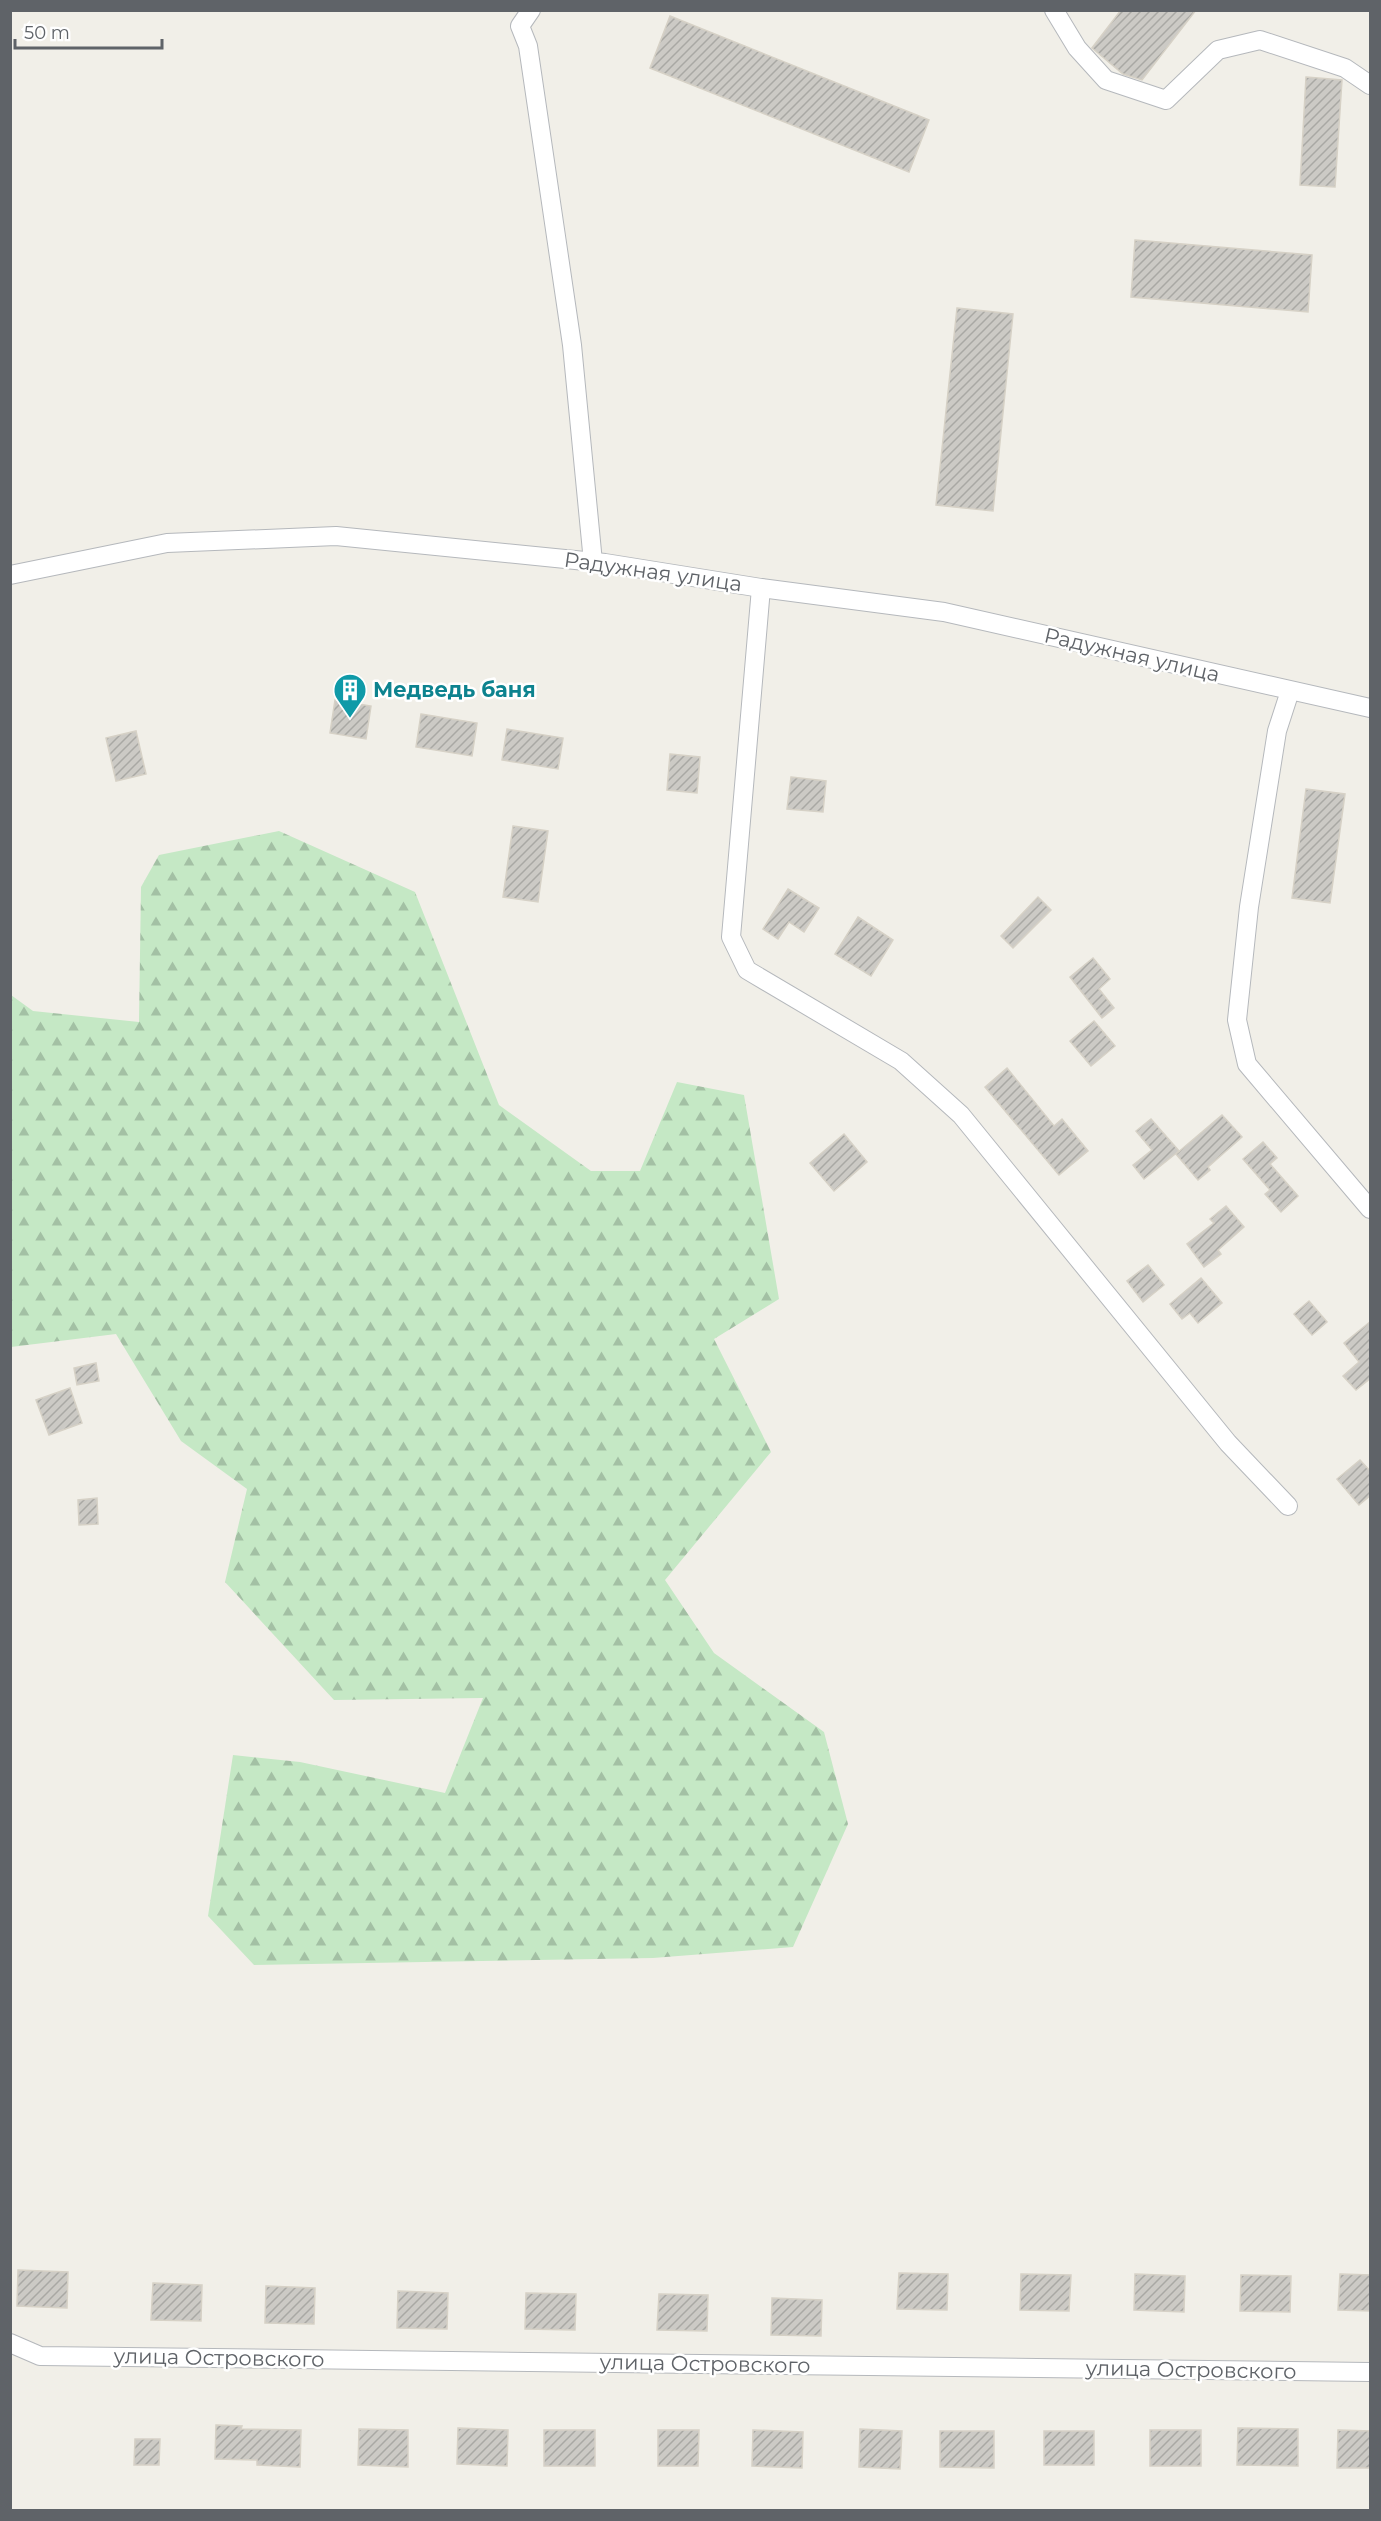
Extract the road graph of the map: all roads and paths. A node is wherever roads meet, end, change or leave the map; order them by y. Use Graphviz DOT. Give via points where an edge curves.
graph roads {
  1 [pos="531,10"];
  2 [pos="1054,10"];
  3 [pos="1371,85"];
  4 [pos="593,562"];
  5 [pos="10,575"];
  6 [pos="761,588"];
  7 [pos="1290,691"];
  8 [pos="1371,708"];
  9 [pos="1371,1209"];
  10 [pos="1288,1506"];
  11 [pos="10,2343"];
  12 [pos="1371,2372"];
  1 -- 4 [label="street" via="520,26 528,46 572,345"];
  2 -- 3 [label="street" via="1077,48 1106,80 1166,100 1218,50 1260,40 1345,68"];
  4 -- 5 [label="street, Радужная улица" via="336,536 167,543"];
  4 -- 6 [label="street, Радужная улица"];
  6 -- 7 [label="street, Радужная улица" via="944,612"];
  6 -- 10 [label="street" via="731,937 747,970 901,1061 961,1115 1228,1443"];
  7 -- 8 [label="street, Радужная улица"];
  7 -- 9 [label="street" via="1277,731 1249,907 1237,1020 1247,1064"];
  11 -- 12 [label="street, улица Островского" via="40,2356"];
}
